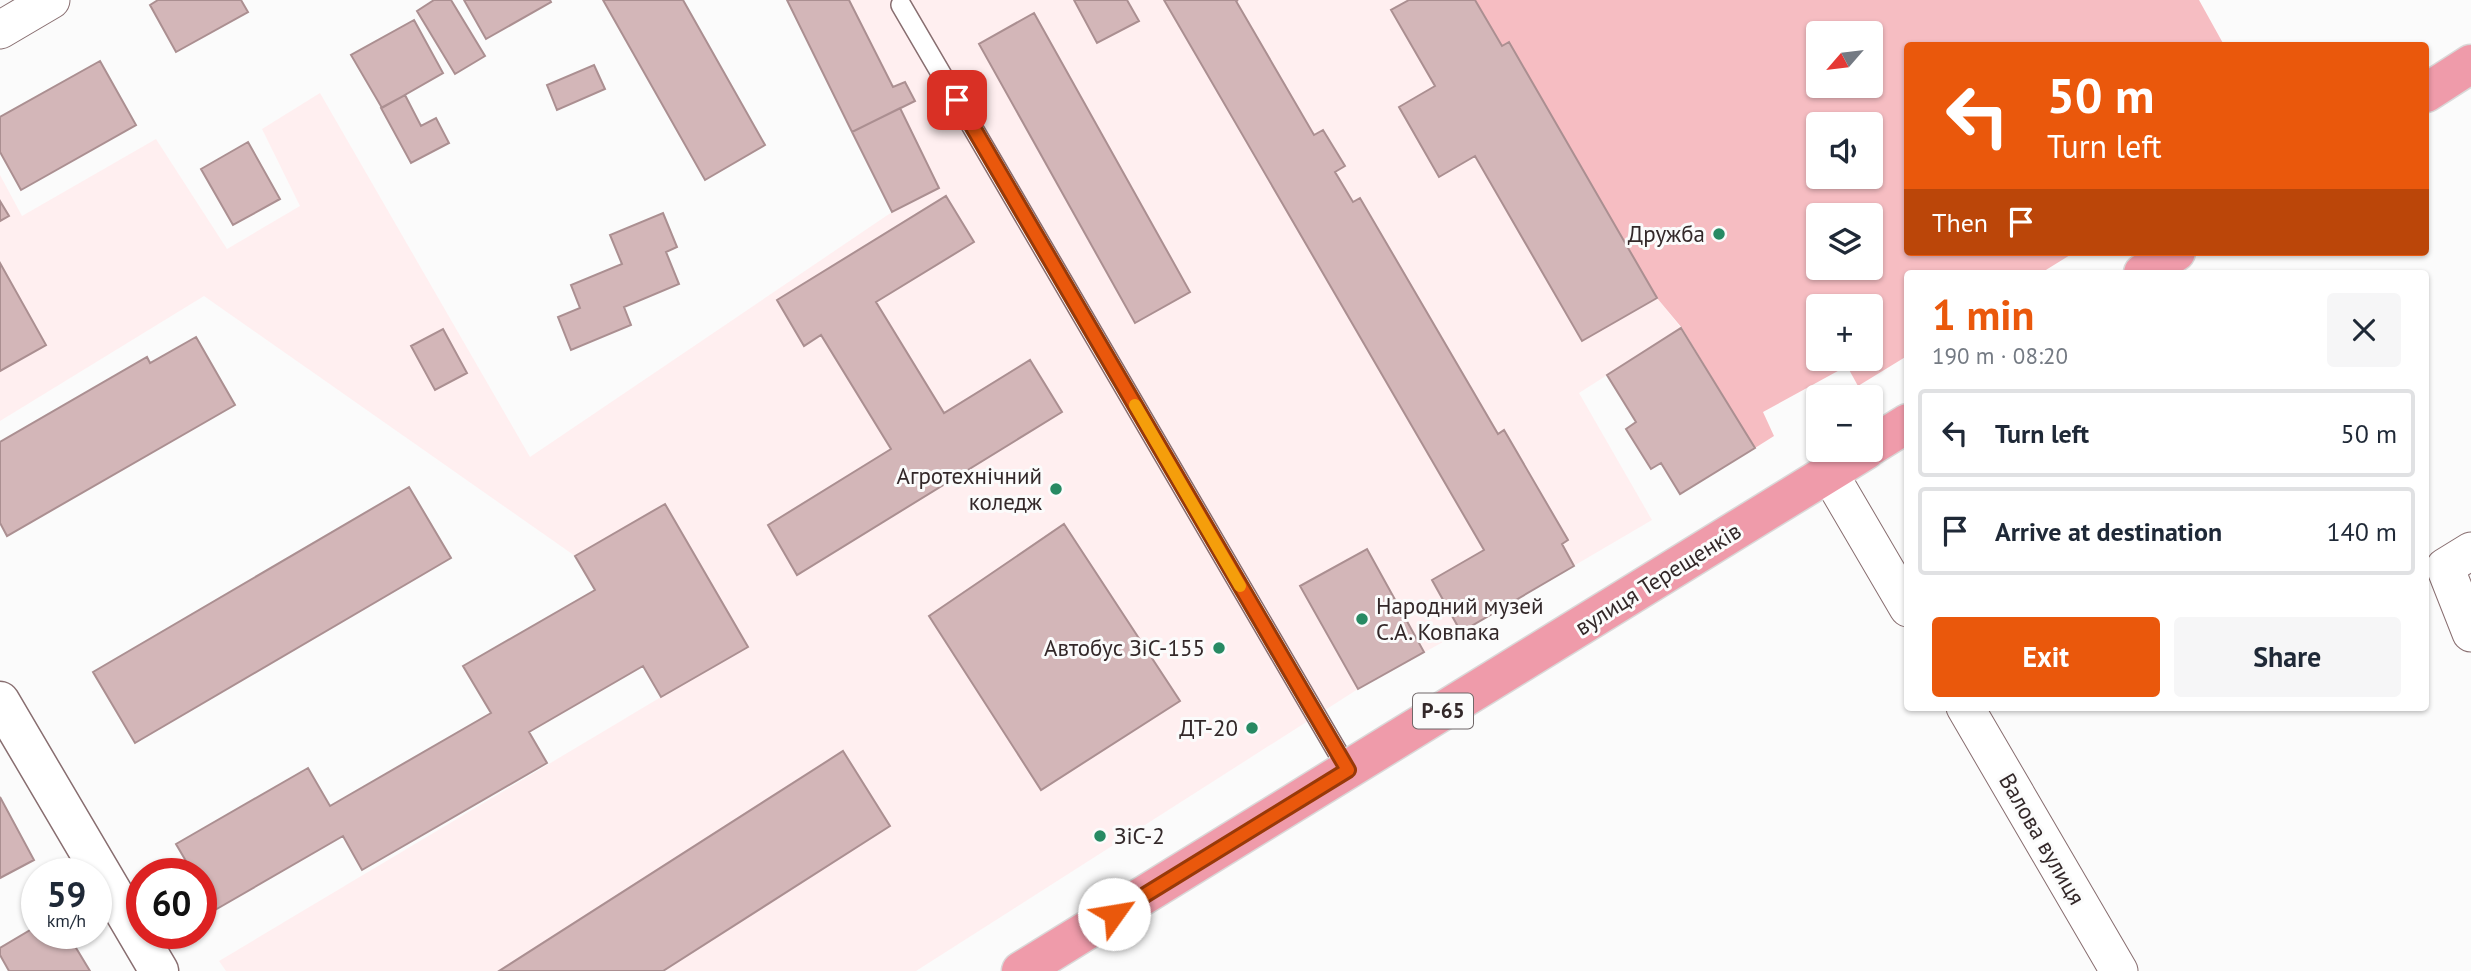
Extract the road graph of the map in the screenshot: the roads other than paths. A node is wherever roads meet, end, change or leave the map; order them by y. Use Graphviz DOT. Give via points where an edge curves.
graph roads {
  1 [pos="51,0"];
  2 [pos="901,5"];
  3 [pos="0,30"];
  4 [pos="2471,64"];
  5 [pos="2429,91"];
  6 [pos="2170,256"];
  7 [pos="2148,270"];
  8 [pos="1904,425"];
  9 [pos="1883,439"];
  10 [pos="1847,462"];
  11 [pos="1829,473"];
  12 [pos="2471,551"];
  13 [pos="1904,601"];
  14 [pos="2471,633"];
  15 [pos="0,701"];
  16 [pos="1967,711"];
  17 [pos="1348,770"];
  18 [pos="159,971"];
  19 [pos="1021,971"];
  20 [pos="2119,971"];
  1 -- 3 [label="street"];
  2 -- 17 [label="lane"];
  4 -- 5 [label="main road"];
  6 -- 7 [label="main road"];
  8 -- 9 [label="main road"];
  10 -- 11 [label="main road, вулиця Терещенків / Р-65"];
  11 -- 13 [label="street"];
  11 -- 17 [label="main road, вулиця Терещенків / Р-65"];
  12 -- 14 [label="street" via="2445,567"];
  15 -- 18 [label="street"];
  16 -- 20 [label="street, Валова вулиця"];
  17 -- 19 [label="main road, вулиця Терещенків / Р-65"];
}
